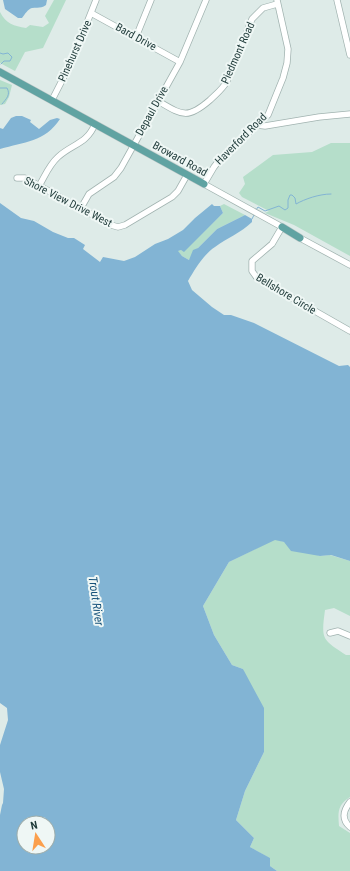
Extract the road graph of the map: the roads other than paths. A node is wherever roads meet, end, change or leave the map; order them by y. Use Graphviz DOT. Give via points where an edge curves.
graph roads {
  1 [pos="96,0"];
  2 [pos="151,0"];
  3 [pos="206,0"];
  4 [pos="337,0"];
  5 [pos="277,2"];
  6 [pos="91,12"];
  7 [pos="136,37"];
  8 [pos="350,55"];
  9 [pos="180,62"];
  10 [pos="0,72"];
  11 [pos="52,100"];
  12 [pos="158,101"];
  13 [pos="350,114"];
  14 [pos="267,115"];
  15 [pos="95,124"];
  16 [pos="273,124"];
  17 [pos="258,125"];
  18 [pos="133,145"];
  19 [pos="187,175"];
  20 [pos="17,178"];
  21 [pos="204,184"];
  22 [pos="39,186"];
  23 [pos="81,208"];
  24 [pos="282,228"];
  25 [pos="300,238"];
  26 [pos="350,265"];
  27 [pos="350,331"];
  28 [pos="330,633"];
  29 [pos="350,636"];
  30 [pos="350,802"];
  31 [pos="350,827"];
  1 -- 6 [label="street, Pinehurst Drive"];
  2 -- 7 [label="street"];
  3 -- 9 [label="street, Depaul Drive"];
  4 -- 8 [label="street"];
  5 -- 12 [label="street, Piedmont Road" via="263,8 252,19 227,81 200,109 191,113 180,113"];
  5 -- 14 [label="street, Haverford Road" via="287,43 287,63"];
  6 -- 7 [label="street, Bard Drive"];
  6 -- 11 [label="street, Pinehurst Drive" via="71,63"];
  7 -- 9 [label="street, Bard Drive"];
  9 -- 12 [label="street, Depaul Drive"];
  10 -- 11 [label="main road, Broward Road"];
  11 -- 15 [label="main road, Broward Road"];
  12 -- 18 [label="street, Depaul Drive"];
  13 -- 16 [label="street"];
  14 -- 16 [label="street"];
  14 -- 17 [label="street, Haverford Road"];
  15 -- 18 [label="main road, Broward Road"];
  15 -- 22 [label="street" via="82,142 54,160"];
  16 -- 17 [label="street"];
  17 -- 21 [label="street, Haverford Road" via="221,158"];
  18 -- 19 [label="main road, Broward Road"];
  18 -- 23 [label="street, Depaul Drive" via="118,173 90,194"];
  19 -- 21 [label="main road, Broward Road"];
  19 -- 23 [label="street, Shore View Drive West" via="172,197 126,225 111,225"];
  20 -- 22 [label="street, Shore View Drive West" via="25,178"];
  21 -- 24 [label="street, Broward Road"];
  22 -- 23 [label="street, Shore View Drive West"];
  24 -- 25 [label="main road, Broward Road"];
  24 -- 27 [label="street, Bellshore Circle" via="272,244 252,261 254,275"];
  25 -- 26 [label="street, Broward Road"];
  28 -- 29 [label="street" via="338,631"];
  30 -- 31 [label="street" via="344,817"];
}
